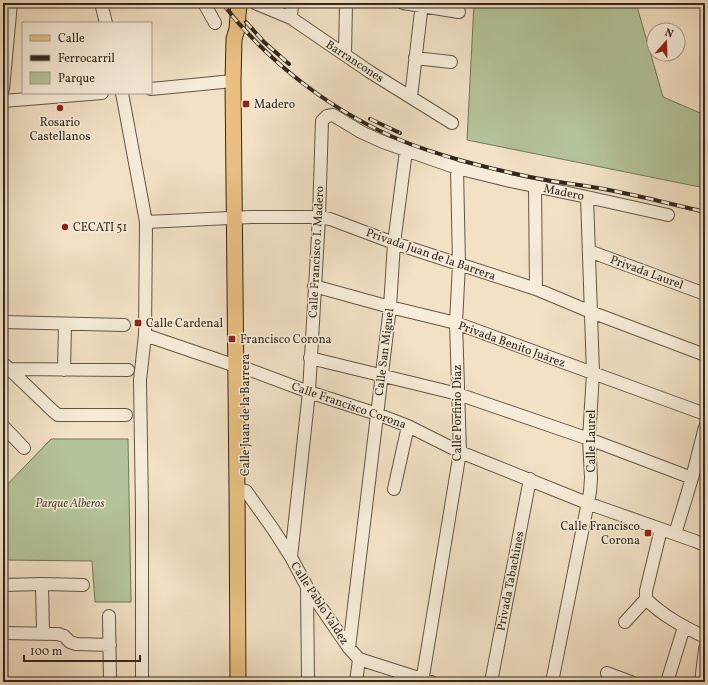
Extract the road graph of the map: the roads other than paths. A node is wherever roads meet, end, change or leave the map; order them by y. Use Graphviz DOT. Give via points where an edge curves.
graph roads {
  1 [pos="11,3"];
  2 [pos="101,3"];
  3 [pos="204,3"];
  4 [pos="239,3"];
  5 [pos="255,3"];
  6 [pos="292,3"];
  7 [pos="346,3"];
  8 [pos="403,3"];
  9 [pos="421,4"];
  10 [pos="459,12"];
  11 [pos="291,18"];
  12 [pos="106,22"];
  13 [pos="215,23"];
  14 [pos="237,29"];
  15 [pos="345,54"];
  16 [pos="415,58"];
  17 [pos="451,62"];
  18 [pos="233,81"];
  19 [pos="3,89"];
  20 [pos="152,89"];
  21 [pos="90,94"];
  22 [pos="122,94"];
  23 [pos="411,97"];
  24 [pos="3,101"];
  25 [pos="327,116"];
  26 [pos="452,123"];
  27 [pos="406,151"];
  28 [pos="457,168"];
  29 [pos="535,186"];
  30 [pos="587,197"];
  31 [pos="668,216"];
  32 [pos="238,217"];
  33 [pos="318,217"];
  34 [pos="146,222"];
  35 [pos="394,243"];
  36 [pos="589,251"];
  37 [pos="459,264"];
  38 [pos="314,286"];
  39 [pos="536,289"];
  40 [pos="705,294"];
  41 [pos="390,307"];
  42 [pos="591,312"];
  43 [pos="3,322"];
  44 [pos="456,323"];
  45 [pos="66,324"];
  46 [pos="124,325"];
  47 [pos="145,335"];
  48 [pos="705,355"];
  49 [pos="310,358"];
  50 [pos="6,366"];
  51 [pos="240,367"];
  52 [pos="64,370"];
  53 [pos="128,370"];
  54 [pos="593,373"];
  55 [pos="382,375"];
  56 [pos="309,392"];
  57 [pos="458,394"];
  58 [pos="377,414"];
  59 [pos="705,414"];
  60 [pos="126,415"];
  61 [pos="3,426"];
  62 [pos="408,426"];
  63 [pos="705,428"];
  64 [pos="589,439"];
  65 [pos="24,448"];
  66 [pos="460,452"];
  67 [pos="692,478"];
  68 [pos="530,479"];
  69 [pos="394,489"];
  70 [pos="241,490"];
  71 [pos="587,502"];
  72 [pos="661,529"];
  73 [pos="675,534"];
  74 [pos="705,545"];
  75 [pos="291,557"];
  76 [pos="42,584"];
  77 [pos="3,585"];
  78 [pos="83,585"];
  79 [pos="307,587"];
  80 [pos="646,599"];
  81 [pos="109,616"];
  82 [pos="625,622"];
  83 [pos="684,627"];
  84 [pos="3,633"];
  85 [pos="43,633"];
  86 [pos="705,637"];
  87 [pos="110,645"];
  88 [pos="349,648"];
  89 [pos="705,649"];
  90 [pos="359,659"];
  91 [pos="607,673"];
  92 [pos="425,681"];
  93 [pos="110,682"];
  94 [pos="142,682"];
  95 [pos="238,682"];
  96 [pos="246,682"];
  97 [pos="308,682"];
  98 [pos="356,682"];
  99 [pos="490,682"];
  100 [pos="552,682"];
  101 [pos="631,682"];
  102 [pos="667,682"];
  103 [pos="701,682"];
  1 -- 19 [label="street"];
  2 -- 12 [label="street"];
  3 -- 13 [label="street"];
  4 -- 14 [label="main road, Calle Juan de la Barrera"];
  5 -- 11 [label="street, Barrancones"];
  6 -- 11 [label="street"];
  7 -- 15 [label="street"];
  8 -- 9 [label="street"];
  9 -- 10 [label="street"];
  9 -- 16 [label="street"];
  11 -- 15 [label="street, Barrancones"];
  14 -- 18 [label="main road, Calle Juan de la Barrera" via="234,39"];
  14 -- 32 [label="main road, Calle Juan de la Barrera" via="241,39"];
  15 -- 23 [label="street, Barrancones"];
  16 -- 17 [label="street"];
  16 -- 23 [label="street"];
  18 -- 20 [label="street"];
  18 -- 32 [label="main road, Calle Juan de la Barrera"];
  21 -- 24 [label="street"];
  22 -- 34 [label="street"];
  23 -- 26 [label="street, Barrancones"];
  25 -- 27 [label="street, Madero" via="333,115 361,132"];
  25 -- 33 [label="street, Calle Francisco I. Madero" via="322,121"];
  27 -- 28 [label="street, Madero"];
  27 -- 35 [label="street, Calle San Miguel"];
  28 -- 29 [label="street, Madero"];
  28 -- 37 [label="street, Calle Porfirio Díaz"];
  29 -- 30 [label="street, Madero"];
  29 -- 39 [label="street"];
  30 -- 31 [label="street, Madero"];
  30 -- 36 [label="street, Calle Laurel"];
  32 -- 33 [label="street, Privada Juan de la Barrera"];
  32 -- 34 [label="street, Privada Juan de la Barrera"];
  32 -- 51 [label="main road, Calle Juan de la Barrera"];
  33 -- 35 [label="street, Privada Juan de la Barrera" via="335,220"];
  33 -- 38 [label="street, Calle Francisco I. Madero"];
  34 -- 47 [label="street"];
  35 -- 37 [label="street, Privada Juan de la Barrera"];
  35 -- 41 [label="street, Calle San Miguel"];
  36 -- 40 [label="street, Privada Laurel"];
  36 -- 42 [label="street, Calle Laurel"];
  37 -- 39 [label="street, Privada Juan de la Barrera"];
  37 -- 44 [label="street, Calle Porfirio Díaz"];
  38 -- 41 [label="street, Privada Benito Juárez"];
  38 -- 49 [label="street, Calle Francisco I. Madero"];
  39 -- 42 [label="street, Privada Juan de la Barrera"];
  41 -- 44 [label="street, Privada Benito Juárez"];
  41 -- 55 [label="street, Calle San Miguel"];
  42 -- 48 [label="street, Privada Juan de la Barrera"];
  42 -- 54 [label="street, Calle Laurel"];
  43 -- 45 [label="street"];
  44 -- 54 [label="street, Privada Benito Juárez"];
  44 -- 57 [label="street, Calle Porfirio Díaz"];
  45 -- 46 [label="street"];
  45 -- 52 [label="street"];
  47 -- 51 [label="street, Calle Francisco Corona"];
  47 -- 94 [label="street" via="140,380"];
  49 -- 55 [label="street"];
  49 -- 56 [label="street, Calle Francisco I. Madero"];
  50 -- 52 [label="street"];
  50 -- 60 [label="street" via="53,412"];
  51 -- 56 [label="street, Calle Francisco Corona"];
  51 -- 70 [label="main road, Calle Juan de la Barrera"];
  52 -- 53 [label="street"];
  54 -- 59 [label="street, Privada Benito Juárez"];
  54 -- 64 [label="street, Calle Laurel"];
  55 -- 57 [label="street"];
  55 -- 58 [label="street, Calle San Miguel"];
  56 -- 58 [label="street, Calle Francisco Corona"];
  56 -- 75 [label="street, Calle Francisco I. Madero"];
  57 -- 64 [label="street"];
  57 -- 66 [label="street, Calle Porfirio Díaz"];
  58 -- 62 [label="street, Calle Francisco Corona"];
  58 -- 88 [label="street, Calle San Miguel"];
  61 -- 65 [label="street"];
  62 -- 66 [label="street, Calle Francisco Corona"];
  62 -- 69 [label="street"];
  63 -- 67 [label="street"];
  64 -- 67 [label="street"];
  64 -- 71 [label="street, Calle Laurel" via="591,478"];
  66 -- 68 [label="street, Calle Francisco Corona"];
  66 -- 92 [label="street, Calle Porfirio Díaz"];
  67 -- 73 [label="street"];
  68 -- 71 [label="street, Calle Francisco Corona"];
  68 -- 99 [label="street, Privada Tabachines"];
  70 -- 75 [label="street, Calle Pablo Valdez" via="273,529"];
  70 -- 95 [label="main road, Calle Juan de la Barrera"];
  70 -- 96 [label="main road, Calle Juan de la Barrera"];
  71 -- 72 [label="street, Calle Francisco Corona"];
  71 -- 100 [label="street, Calle Laurel"];
  72 -- 73 [label="street, Calle Francisco Corona"];
  72 -- 80 [label="street"];
  73 -- 74 [label="street, Calle Francisco Corona"];
  75 -- 79 [label="street, Calle Pablo Valdez"];
  76 -- 77 [label="street"];
  76 -- 78 [label="street"];
  76 -- 85 [label="street"];
  79 -- 88 [label="street, Calle Pablo Valdez"];
  79 -- 97 [label="street"];
  80 -- 82 [label="street"];
  80 -- 83 [label="street"];
  81 -- 87 [label="street"];
  83 -- 86 [label="street"];
  83 -- 102 [label="street"];
  84 -- 85 [label="street"];
  85 -- 87 [label="street" via="58,634 76,644"];
  87 -- 93 [label="street"];
  88 -- 90 [label="street, Calle Pablo Valdez"];
  89 -- 103 [label="street"];
  90 -- 92 [label="street"];
  90 -- 98 [label="street"];
  91 -- 101 [label="street"];
}
